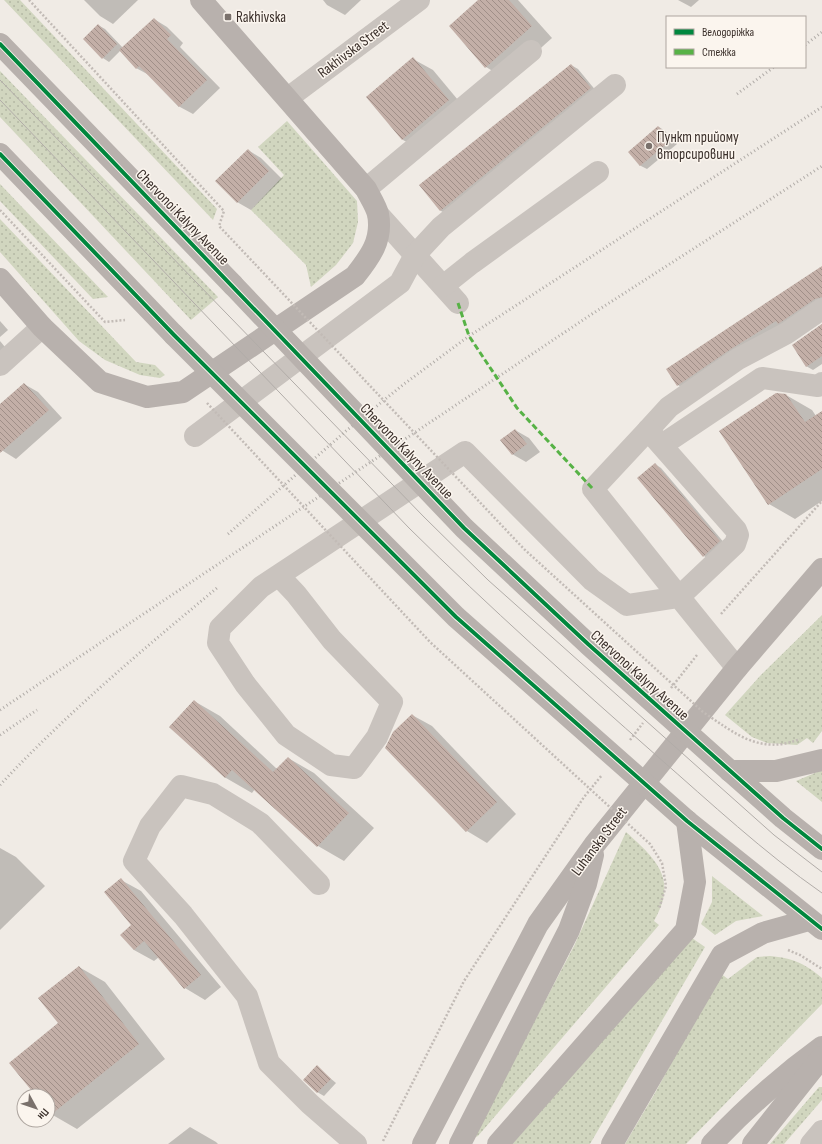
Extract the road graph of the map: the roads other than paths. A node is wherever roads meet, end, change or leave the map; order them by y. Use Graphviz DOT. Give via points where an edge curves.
graph roads {
  1 [pos="201,0"];
  2 [pos="419,0"];
  3 [pos="0,44"];
  4 [pos="531,51"];
  5 [pos="615,85"];
  6 [pos="288,98"];
  7 [pos="0,154"];
  8 [pos="598,172"];
  9 [pos="366,188"];
  10 [pos="378,214"];
  11 [pos="414,255"];
  12 [pos="0,279"];
  13 [pos="443,286"];
  14 [pos="458,303"];
  15 [pos="822,309"];
  16 [pos="42,327"];
  17 [pos="0,365"];
  18 [pos="822,383"];
  19 [pos="195,436"];
  20 [pos="655,437"];
  21 [pos="822,569"];
  22 [pos="279,576"];
  23 [pos="679,597"];
  24 [pos="737,668"];
  25 [pos="822,760"];
  26 [pos="730,771"];
  27 [pos="687,821"];
  28 [pos="595,844"];
  29 [pos="822,849"];
  30 [pos="320,884"];
  31 [pos="816,924"];
  32 [pos="821,1058"];
  33 [pos="822,1131"];
  34 [pos="356,1144"];
  35 [pos="423,1144"];
  36 [pos="460,1144"];
  37 [pos="498,1144"];
  38 [pos="612,1144"];
  39 [pos="712,1144"];
  40 [pos="752,1144"];
  41 [pos="811,1144"];
  1 -- 6 [label="main road"];
  2 -- 6 [label="street, Rakhivska Street"];
  3 -- 26 [label="main road, Chervonoi Kalyny Avenue, bridge" via="469,533"];
  4 -- 9 [label="street"];
  5 -- 11 [label="street" via="441,226"];
  6 -- 9 [label="main road"];
  7 -- 27 [label="main road, bridge" via="174,335 456,617"];
  8 -- 13 [label="street"];
  9 -- 10 [label="main road"];
  10 -- 11 [label="street"];
  10 -- 16 [label="main road" via="378,242 355,276 183,392 148,398 100,382"];
  11 -- 13 [label="street"];
  11 -- 19 [label="street" via="400,283"];
  12 -- 16 [label="main road"];
  13 -- 14 [label="street"];
  15 -- 20 [label="street" via="732,363 669,407"];
  16 -- 17 [label="street"];
  18 -- 20 [label="street" via="818,386 762,378"];
  20 -- 23 [label="street" via="738,535 735,544"];
  20 -- 23 [label="street" via="593,489"];
  21 -- 24 [label="main road, Luhanska Street"];
  22 -- 22 [label="street" via="261,587 220,628 218,643 245,684 286,735 331,765 354,768 377,737 392,702 332,640"];
  22 -- 23 [label="street" via="465,452 592,580 627,606"];
  23 -- 24 [label="street"];
  24 -- 28 [label="main road, Luhanska Street"];
  25 -- 26 [label="main road" via="776,771"];
  26 -- 29 [label="main road, Chervonoi Kalyny Avenue"];
  27 -- 31 [label="main road"];
  27 -- 37 [label="main road" via="695,882 686,930"];
  28 -- 35 [label="main road, Luhanska Street" via="538,924"];
  28 -- 36 [label="main road" via="586,884 569,930"];
  30 -- 34 [label="street" via="260,823 214,794 180,786 150,826 134,861 183,915 247,996 269,1063 310,1104"];
  31 -- 38 [label="main road" via="763,933 722,955"];
  32 -- 39 [label="main road" via="785,1075 742,1112"];
  32 -- 40 [label="main road"];
  33 -- 41 [label="street"];
}
